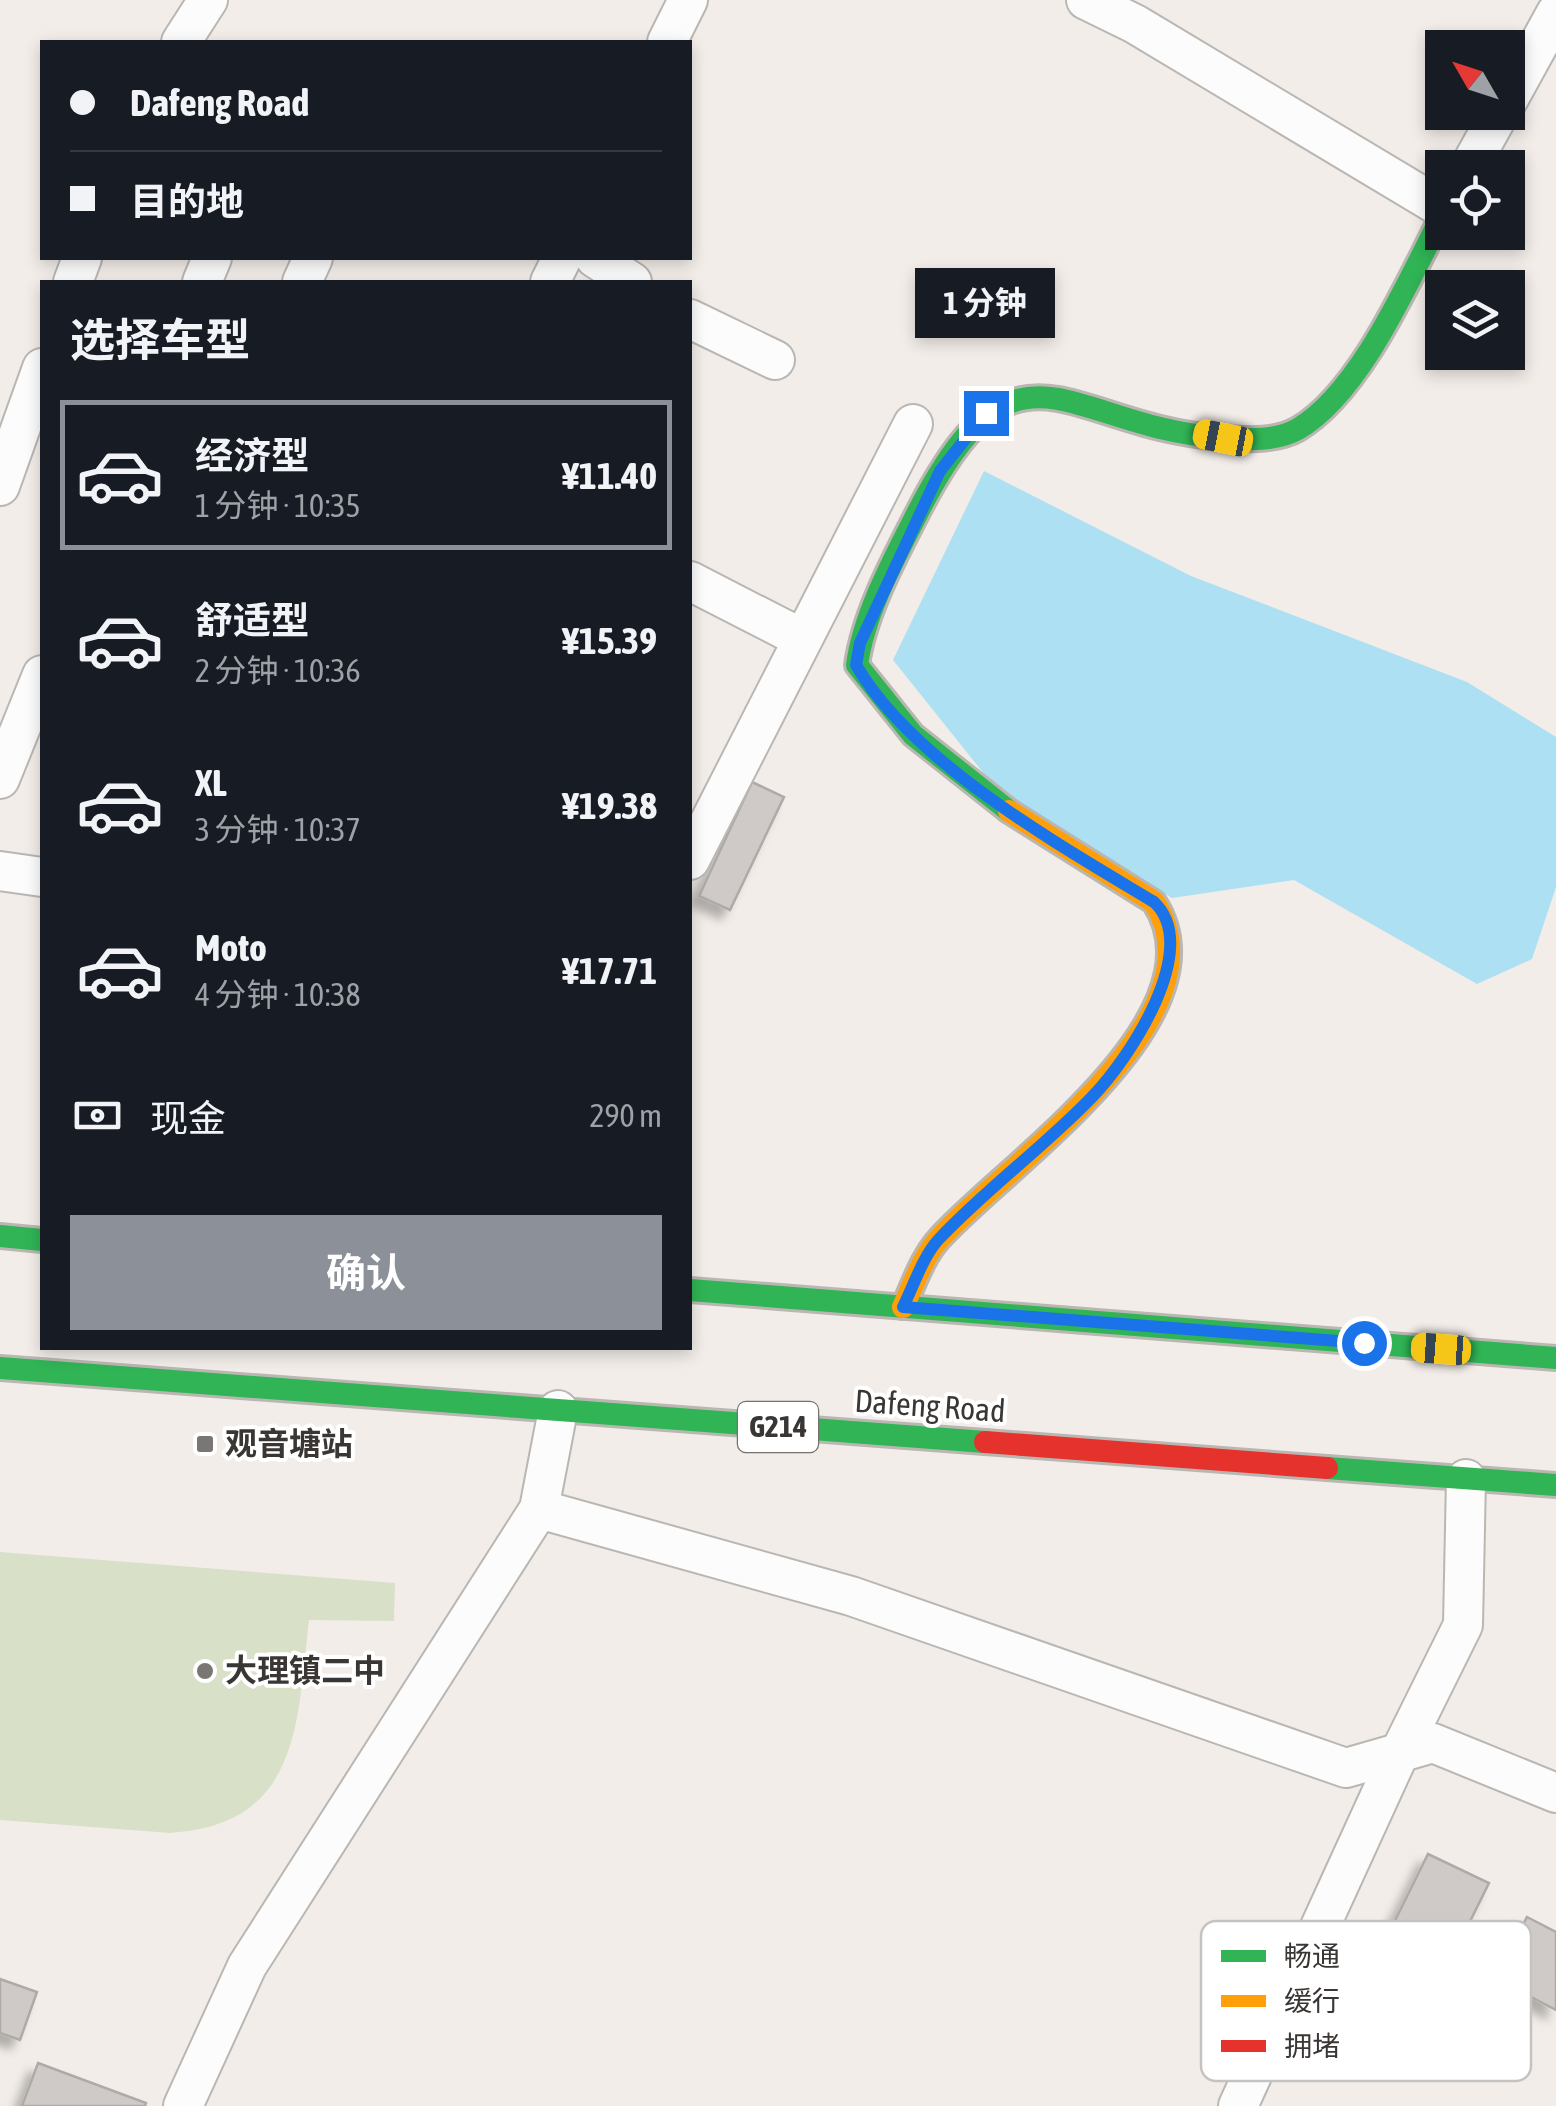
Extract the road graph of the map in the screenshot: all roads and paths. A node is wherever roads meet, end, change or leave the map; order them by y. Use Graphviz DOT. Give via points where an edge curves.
graph roads {
  1 [pos="208,0"];
  2 [pos="688,0"];
  3 [pos="1086,0"];
  4 [pos="1556,13"];
  5 [pos="182,40"];
  6 [pos="668,40"];
  7 [pos="1525,69"];
  8 [pos="1425,202"];
  9 [pos="1425,243"];
  10 [pos="598,260"];
  11 [pos="629,280"];
  12 [pos="692,320"];
  13 [pos="775,360"];
  14 [pos="40,374"];
  15 [pos="913,424"];
  16 [pos="0,486"];
  17 [pos="692,582"];
  18 [pos="800,638"];
  19 [pos="40,682"];
  20 [pos="17,766"];
  21 [pos="692,856"];
  22 [pos="0,871"];
  23 [pos="40,878"];
  24 [pos="0,1236"];
  25 [pos="40,1240"];
  26 [pos="692,1290"];
  27 [pos="903,1307"];
  28 [pos="1556,1358"];
  29 [pos="0,1368"];
  30 [pos="558,1410"];
  31 [pos="1466,1478"];
  32 [pos="1556,1486"];
  33 [pos="539,1509"];
  34 [pos="1400,1752"];
  35 [pos="1556,1793"];
  36 [pos="1323,1921"];
  37 [pos="1249,2081"];
  38 [pos="183,2106"];
  39 [pos="1238,2106"];
  1 -- 5 [label="street"];
  2 -- 6 [label="street"];
  3 -- 8 [label="street"];
  4 -- 7 [label="street"];
  9 -- 27 [label="main road" via="1372,341 1298,430 1262,439 1223,438 1134,422 1058,394 1037,396 986,413 940,471 860,643 856,665 898,722 1027,827 1154,902 1166,913 1174,942 1148,1016 1121,1060 1094,1095 935,1243"];
  10 -- 11 [label="street"];
  12 -- 13 [label="street"];
  14 -- 16 [label="street"];
  15 -- 18 [label="street"];
  17 -- 18 [label="street"];
  18 -- 21 [label="street"];
  19 -- 20 [label="street"];
  22 -- 23 [label="street"];
  24 -- 25 [label="main road"];
  26 -- 27 [label="main road"];
  27 -- 28 [label="main road"];
  29 -- 30 [label="main road, Dafeng Road / G214"];
  30 -- 31 [label="main road, Dafeng Road / G214"];
  30 -- 33 [label="street"];
  31 -- 32 [label="main road, Dafeng Road / G214"];
  31 -- 34 [label="street" via="1463,1624"];
  33 -- 34 [label="street" via="851,1596 1346,1768"];
  33 -- 38 [label="street" via="246,1966"];
  34 -- 35 [label="street" via="1433,1743"];
  34 -- 36 [label="street"];
  37 -- 39 [label="street"];
}
